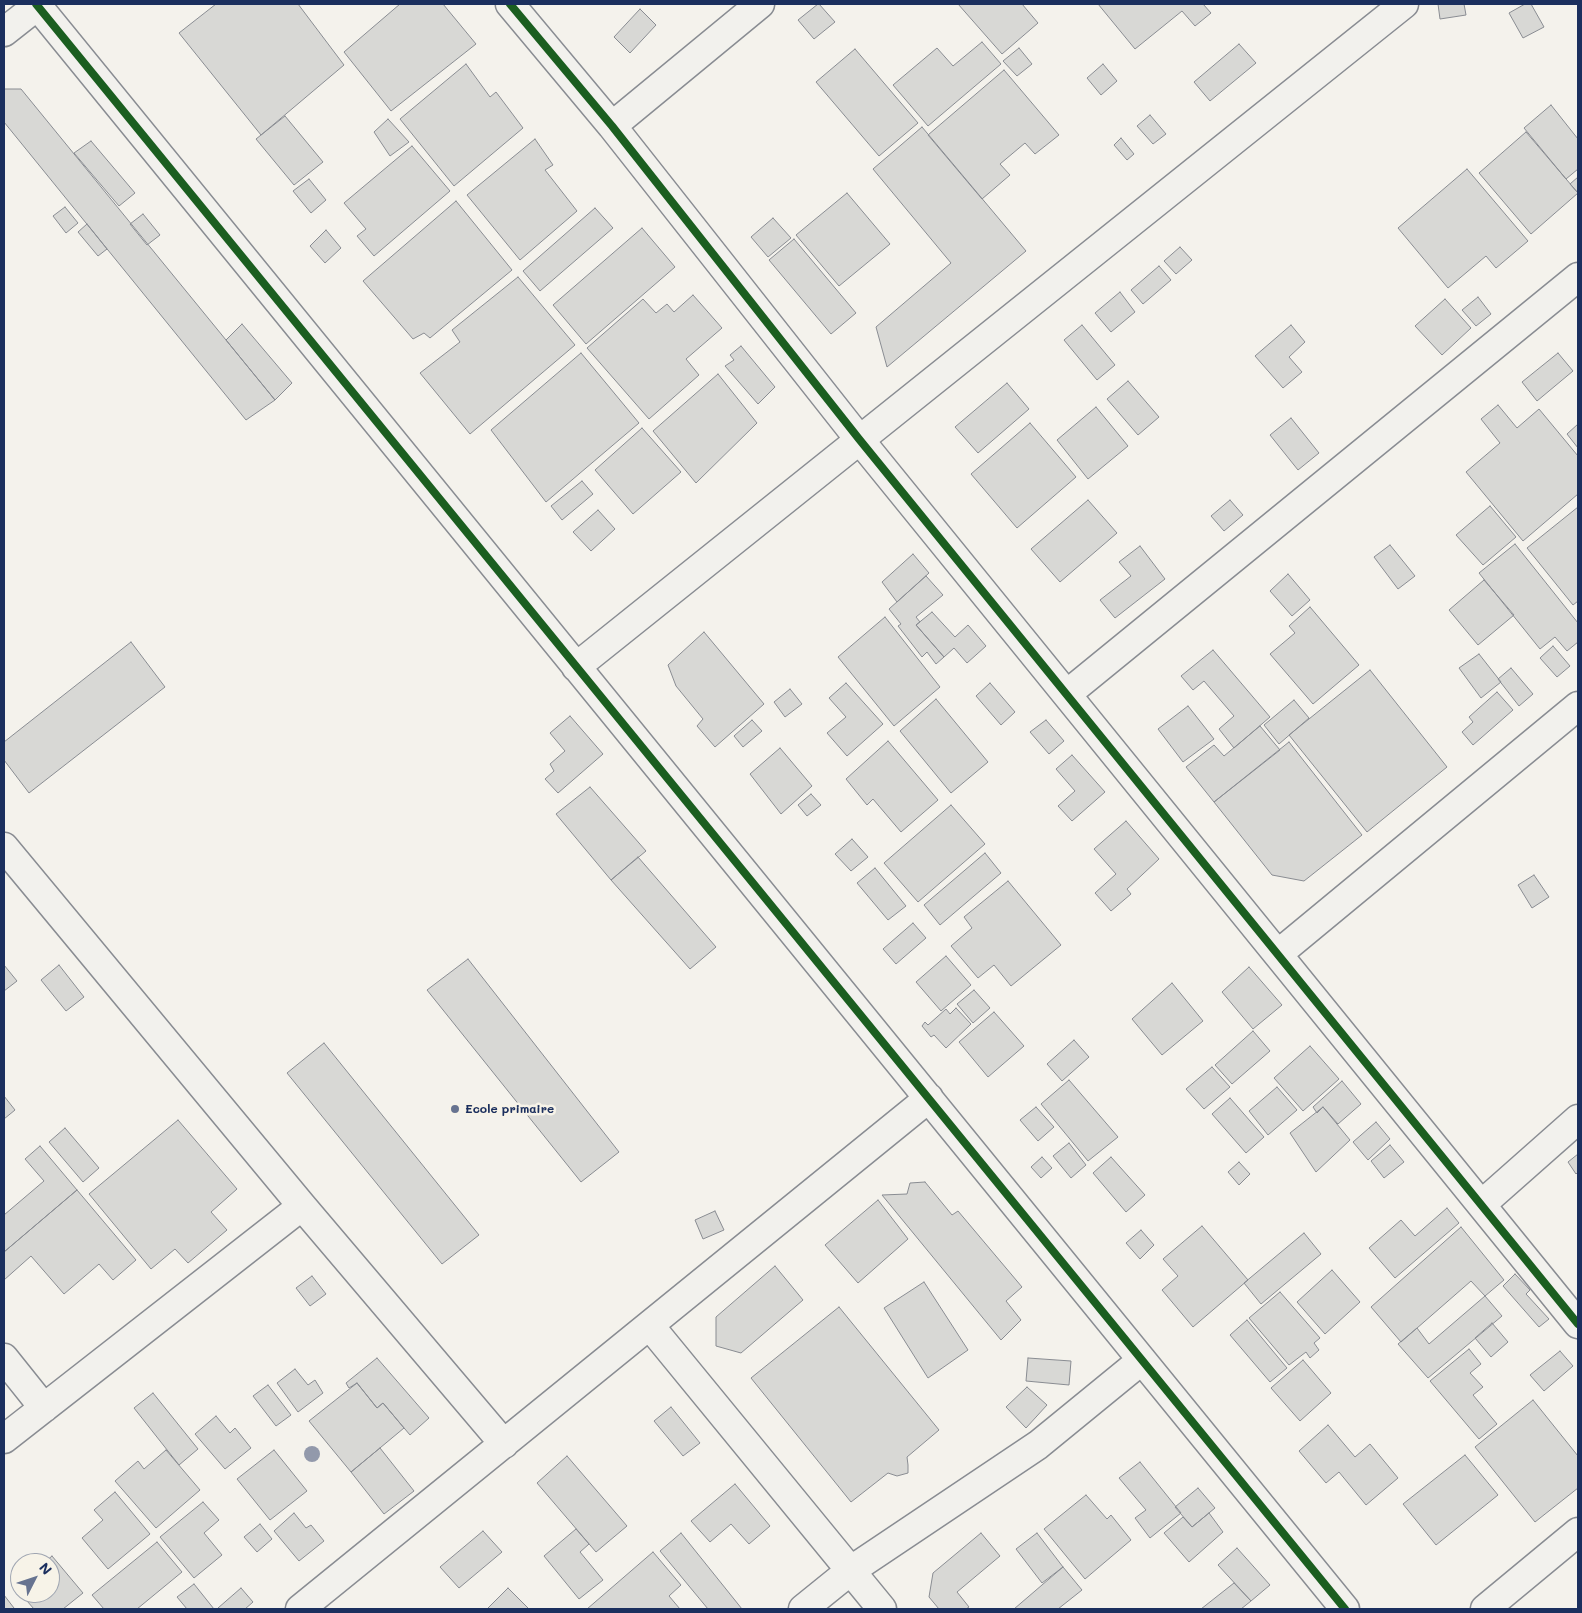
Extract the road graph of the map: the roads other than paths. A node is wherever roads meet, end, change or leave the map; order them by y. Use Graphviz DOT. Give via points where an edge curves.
graph roads {
  1 [pos="510,4"];
  2 [pos="760,4"];
  3 [pos="1404,4"];
  4 [pos="37,5"];
  5 [pos="4,32"];
  6 [pos="612,126"];
  7 [pos="1578,277"];
  8 [pos="859,439"];
  9 [pos="576,667"];
  10 [pos="1067,694"];
  11 [pos="1578,706"];
  12 [pos="4,847"];
  13 [pos="1278,954"];
  14 [pos="929,1098"];
  15 [pos="1578,1119"];
  16 [pos="1482,1204"];
  17 [pos="302,1206"];
  18 [pos="1578,1324"];
  19 [pos="650,1326"];
  20 [pos="4,1358"];
  21 [pos="1142,1360"];
  22 [pos="44,1408"];
  23 [pos="4,1439"];
  24 [pos="504,1444"];
  25 [pos="1578,1532"];
  26 [pos="850,1571"];
  27 [pos="300,1609"];
  28 [pos="803,1609"];
  29 [pos="882,1609"];
  30 [pos="1345,1609"];
  31 [pos="1485,1609"];
  1 -- 6 [label="street"];
  2 -- 6 [label="street"];
  3 -- 8 [label="street"];
  4 -- 5 [label="street"];
  4 -- 9 [label="street"];
  6 -- 8 [label="street"];
  7 -- 10 [label="street"];
  8 -- 9 [label="street"];
  8 -- 10 [label="street"];
  9 -- 14 [label="street"];
  10 -- 13 [label="street"];
  11 -- 13 [label="street"];
  12 -- 17 [label="street"];
  13 -- 16 [label="street"];
  14 -- 19 [label="street"];
  14 -- 21 [label="street"];
  15 -- 16 [label="street"];
  16 -- 18 [label="street"];
  17 -- 22 [label="street"];
  17 -- 24 [label="street"];
  19 -- 24 [label="street"];
  19 -- 26 [label="street"];
  20 -- 22 [label="street"];
  21 -- 26 [label="street" via="1038,1445"];
  21 -- 30 [label="street"];
  22 -- 23 [label="street"];
  24 -- 27 [label="street"];
  25 -- 31 [label="street"];
  26 -- 28 [label="street"];
  26 -- 29 [label="street"];
}
